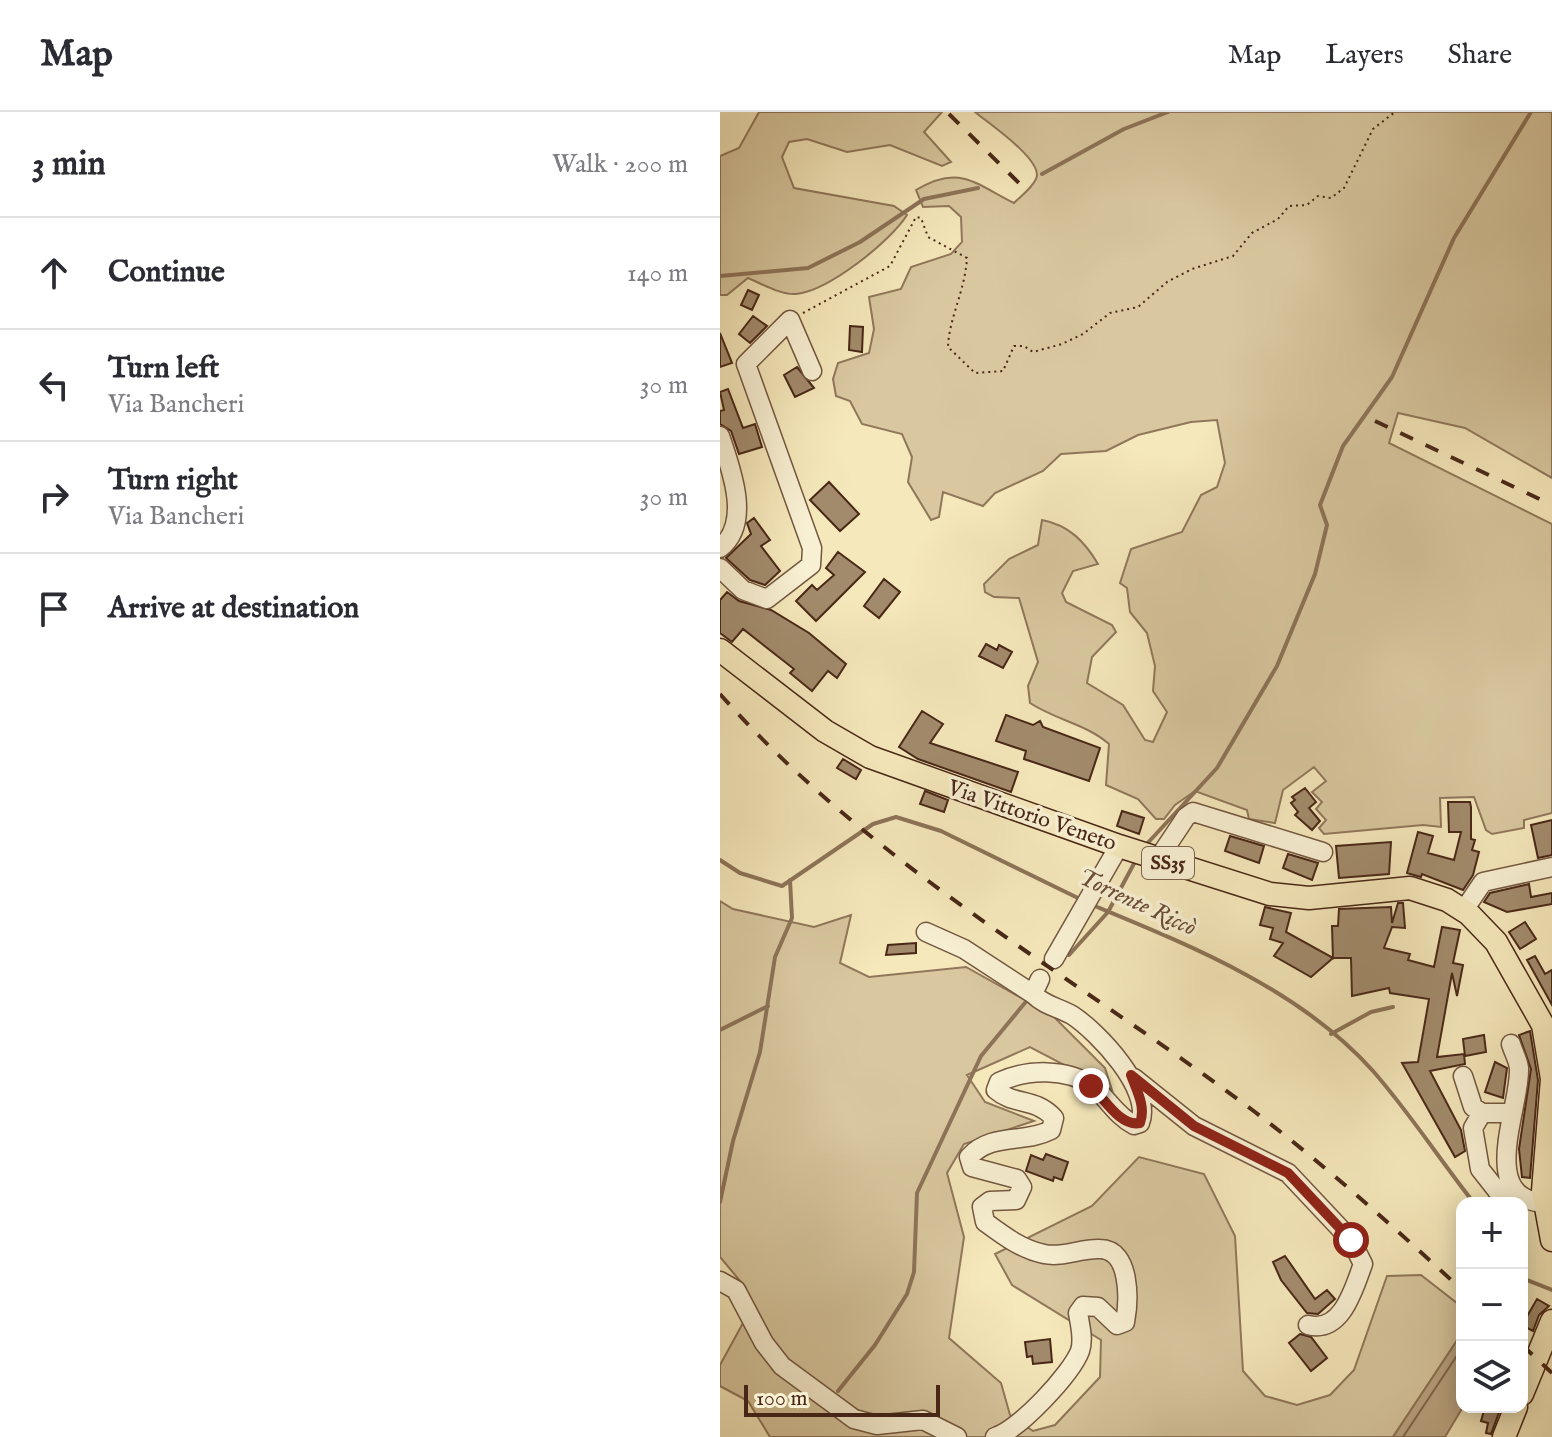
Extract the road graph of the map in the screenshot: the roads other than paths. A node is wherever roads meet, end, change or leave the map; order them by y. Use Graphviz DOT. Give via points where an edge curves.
graph roads {
  1 [pos="812,371"];
  2 [pos="720,436"];
  3 [pos="720,548"];
  4 [pos="720,568"];
  5 [pos="720,650"];
  6 [pos="1323,852"];
  7 [pos="1116,854"];
  8 [pos="1158,859"];
  9 [pos="1552,867"];
  10 [pos="1464,910"];
  11 [pos="926,932"];
  12 [pos="1054,959"];
  13 [pos="1547,1022"];
  14 [pos="1511,1044"];
  15 [pos="1131,1075"];
  16 [pos="1463,1076"];
  17 [pos="1552,1079"];
  18 [pos="1482,1113"];
  19 [pos="1512,1113"];
  20 [pos="1502,1197"];
  21 [pos="1545,1203"];
  22 [pos="1552,1240"];
  23 [pos="720,1281"];
  24 [pos="1552,1321"];
  25 [pos="1308,1325"];
  26 [pos="1528,1379"];
  27 [pos="1514,1413"];
  28 [pos="957,1437"];
  29 [pos="995,1437"];
  30 [pos="1504,1437"];
  1 -- 4 [label="street" via="790,320 746,364 812,548 811,565 767,599 743,590"];
  2 -- 3 [label="street" via="738,519 733,538"];
  5 -- 7 [label="main road, Via Vittorio Veneto / SS35" via="825,731 870,757"];
  6 -- 8 [label="street" via="1193,812"];
  7 -- 8 [label="main road, Via Vittorio Veneto / SS35"];
  7 -- 12 [label="street"];
  8 -- 10 [label="main road, Via Vittorio Veneto / SS35" via="1270,894 1320,898 1410,888"];
  9 -- 10 [label="street" via="1483,882"];
  10 -- 13 [label="main road, Via Vittorio Veneto / SS35" via="1496,942"];
  11 -- 15 [label="street" via="1037,986 1042,1003 1072,1015"];
  13 -- 17 [label="main road, Via Vittorio Veneto / SS35"];
  14 -- 19 [label="street" via="1519,1067"];
  15 -- 25 [label="street" via="1194,1126 1288,1173 1351,1240 1363,1264 1352,1295 1331,1322"];
  15 -- 29 [label="street" via="1143,1115 1134,1125 1120,1118 1091,1086 1066,1073 999,1082 996,1090 1002,1096 1042,1106 1054,1118 1051,1130 1038,1137 996,1139 969,1157 972,1167 1017,1179 1022,1187 1016,1200 990,1201 982,1207 985,1222 1015,1244 1046,1254 1101,1248 1114,1254 1124,1268 1128,1305 1125,1322 1117,1325 1098,1307 1083,1306 1078,1313 1079,1353 1041,1401"];
  16 -- 18 [label="street" via="1468,1101"];
  17 -- 21 [label="main road, Via Vittorio Veneto / SS35" via="1543,1161"];
  18 -- 19 [label="street"];
  18 -- 20 [label="street" via="1473,1128 1480,1169"];
  19 -- 21 [label="street" via="1505,1156 1514,1188 1528,1202"];
  21 -- 22 [label="main road, Via Vittorio Veneto / SS35"];
  23 -- 28 [label="street" via="736,1290 782,1366 854,1419 877,1425 923,1420"];
  24 -- 26 [label="main road"];
  27 -- 30 [label="main road"];
}
